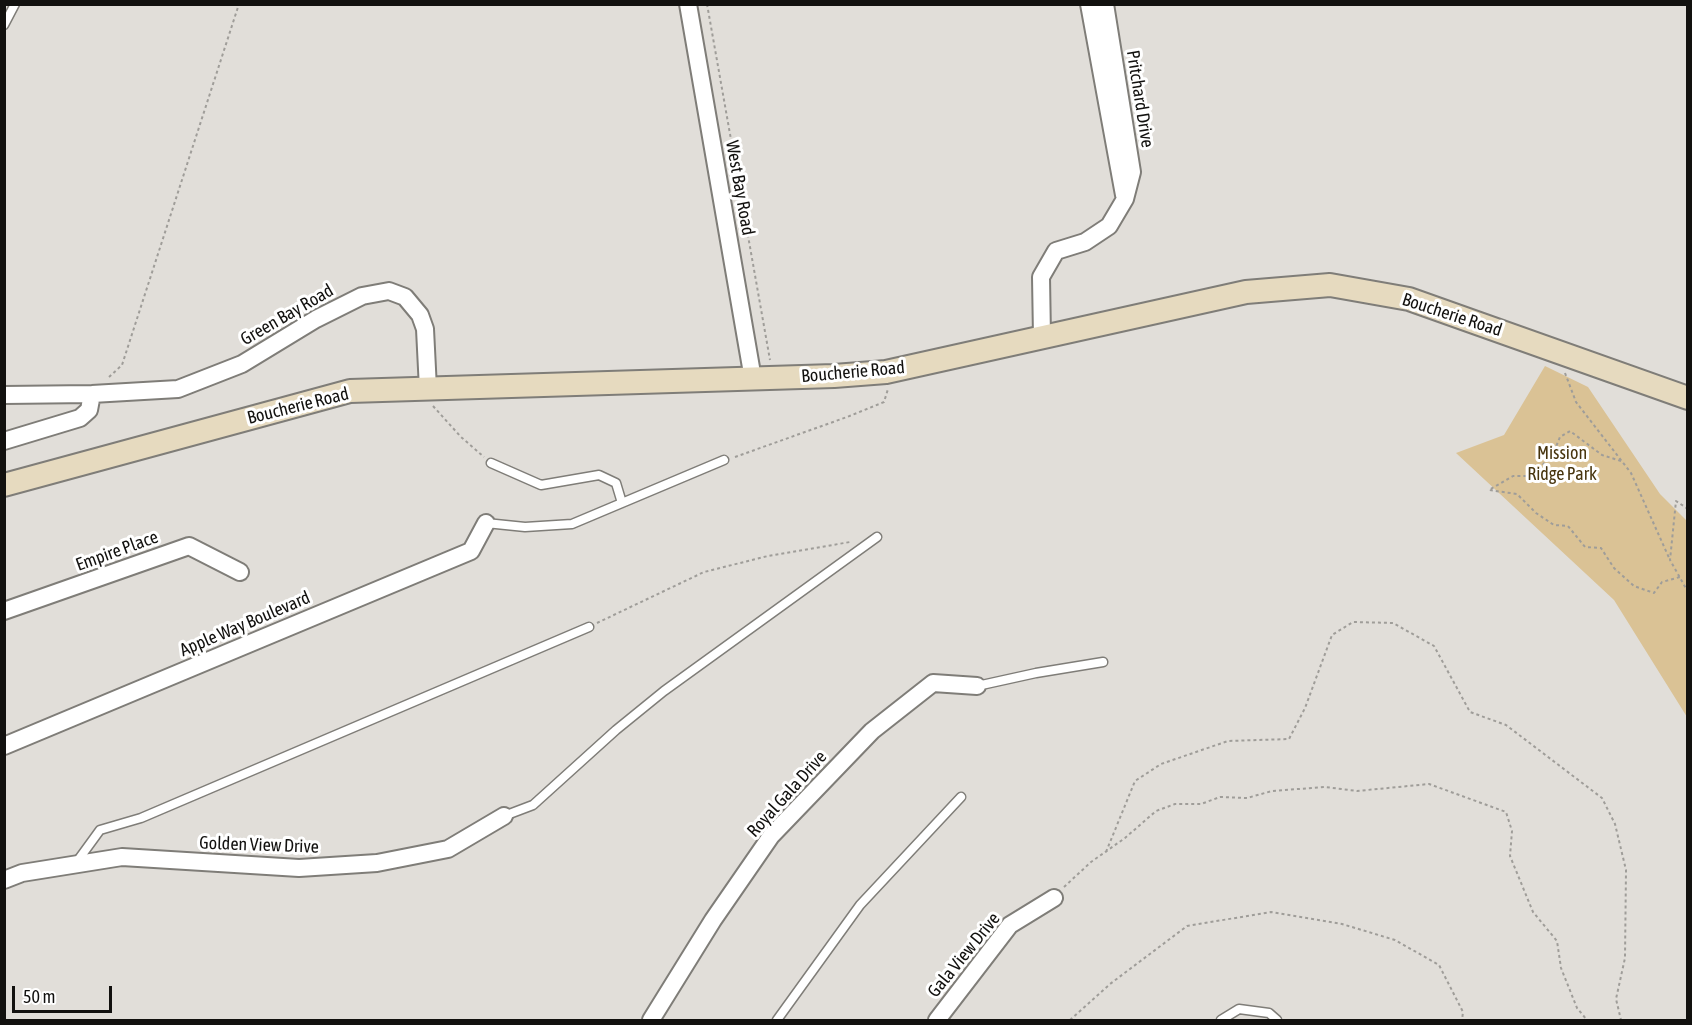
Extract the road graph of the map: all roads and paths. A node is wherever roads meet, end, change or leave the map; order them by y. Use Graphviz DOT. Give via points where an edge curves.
graph roads {
  1 [pos="15,4"];
  2 [pos="239,4"];
  3 [pos="688,4"];
  4 [pos="707,4"];
  5 [pos="1089,4"];
  6 [pos="1105,4"];
  7 [pos="4,25"];
  8 [pos="1125,199"];
  9 [pos="1042,337"];
  10 [pos="1558,351"];
  11 [pos="886,372"];
  12 [pos="763,379"];
  13 [pos="428,389"];
  14 [pos="92,393"];
  15 [pos="4,395"];
  16 [pos="1688,398"];
  17 [pos="4,441"];
  18 [pos="724,460"];
  19 [pos="1621,460"];
  20 [pos="491,463"];
  21 [pos="4,485"];
  22 [pos="622,503"];
  23 [pos="1688,509"];
  24 [pos="486,523"];
  25 [pos="877,537"];
  26 [pos="1670,560"];
  27 [pos="240,572"];
  28 [pos="1680,577"];
  29 [pos="1688,592"];
  30 [pos="4,612"];
  31 [pos="589,627"];
  32 [pos="1103,662"];
  33 [pos="977,686"];
  34 [pos="4,746"];
  35 [pos="961,796"];
  36 [pos="504,816"];
  37 [pos="1106,852"];
  38 [pos="74,866"];
  39 [pos="4,880"];
  40 [pos="1054,898"];
  41 [pos="651,1020"];
  42 [pos="777,1020"];
  43 [pos="937,1020"];
  44 [pos="1070,1020"];
  45 [pos="1221,1020"];
  46 [pos="1276,1020"];
  47 [pos="1462,1020"];
  48 [pos="1587,1020"];
  49 [pos="1621,1020"];
  1 -- 7 [label="lane"];
  2 -- 14 [label="path" via="122,365"];
  3 -- 12 [label="street, West Bay Road"];
  4 -- 12 [label="path"];
  5 -- 8 [label="street, Pritchard Drive"];
  6 -- 8 [label="street, Pritchard Drive" via="1132,172"];
  8 -- 9 [label="street, Pritchard Drive" via="1109,226 1085,242 1056,251 1041,277"];
  9 -- 10 [label="main road, Boucherie Road" via="1246,292 1330,285 1409,299"];
  9 -- 11 [label="main road, Boucherie Road"];
  10 -- 16 [label="main road, Boucherie Road"];
  10 -- 19 [label="path" via="1576,402"];
  11 -- 12 [label="main road, Boucherie Road"];
  11 -- 18 [label="path" via="888,389 884,402"];
  12 -- 13 [label="main road, Boucherie Road"];
  13 -- 14 [label="street, Green Bay Road" via="425,329 420,315 405,297 388,291 362,296 242,364 178,389"];
  13 -- 20 [label="path" via="434,407"];
  13 -- 21 [label="main road, Boucherie Road" via="350,392"];
  14 -- 15 [label="street, Green Bay Road"];
  14 -- 17 [label="street" via="89,410 81,418"];
  18 -- 22 [label="lane"];
  19 -- 26 [label="path" via="1631,473"];
  19 -- 28 [label="path" via="1602,455 1570,430 1560,437 1552,454 1532,476 1513,476 1489,490 1517,494 1554,525 1568,526 1585,546 1601,548 1614,568 1634,586 1654,593 1662,582"];
  20 -- 22 [label="lane" via="541,485 599,475 616,483"];
  22 -- 24 [label="lane" via="572,524 525,527"];
  23 -- 26 [label="path" via="1676,501"];
  24 -- 34 [label="street, Apple Way Boulevard" via="471,551"];
  25 -- 31 [label="path" via="704,572"];
  25 -- 36 [label="lane" via="664,691 532,806"];
  26 -- 28 [label="path"];
  27 -- 30 [label="street, Empire Place" via="189,546"];
  28 -- 29 [label="path"];
  31 -- 38 [label="lane" via="141,818 100,830"];
  32 -- 33 [label="lane"];
  33 -- 41 [label="street, Royal Gala Drive" via="933,683 872,731 771,836"];
  35 -- 42 [label="lane" via="860,905"];
  36 -- 38 [label="street, Golden View Drive" via="448,849 377,863 299,868 122,857"];
  37 -- 40 [label="path" via="1070,879"];
  37 -- 48 [label="path" via="1156,811 1175,804 1201,804 1221,797 1247,798 1272,791 1325,787 1357,791 1429,784 1506,813 1512,831 1510,856 1533,912 1557,940 1560,968 1577,1008"];
  37 -- 49 [label="path" via="1134,781 1161,764 1228,741 1289,739 1332,635 1353,622 1393,623 1434,646 1470,712 1506,725 1602,798 1615,824 1626,870 1625,958 1616,999"];
  38 -- 39 [label="street, Golden View Drive" via="22,873"];
  40 -- 43 [label="street, Gala View Drive" via="1010,925"];
  44 -- 47 [label="path" via="1110,984 1187,926 1271,912 1342,924 1395,940 1439,965 1463,1012"];
  45 -- 46 [label="lane" via="1239,1009 1269,1013"];
}
